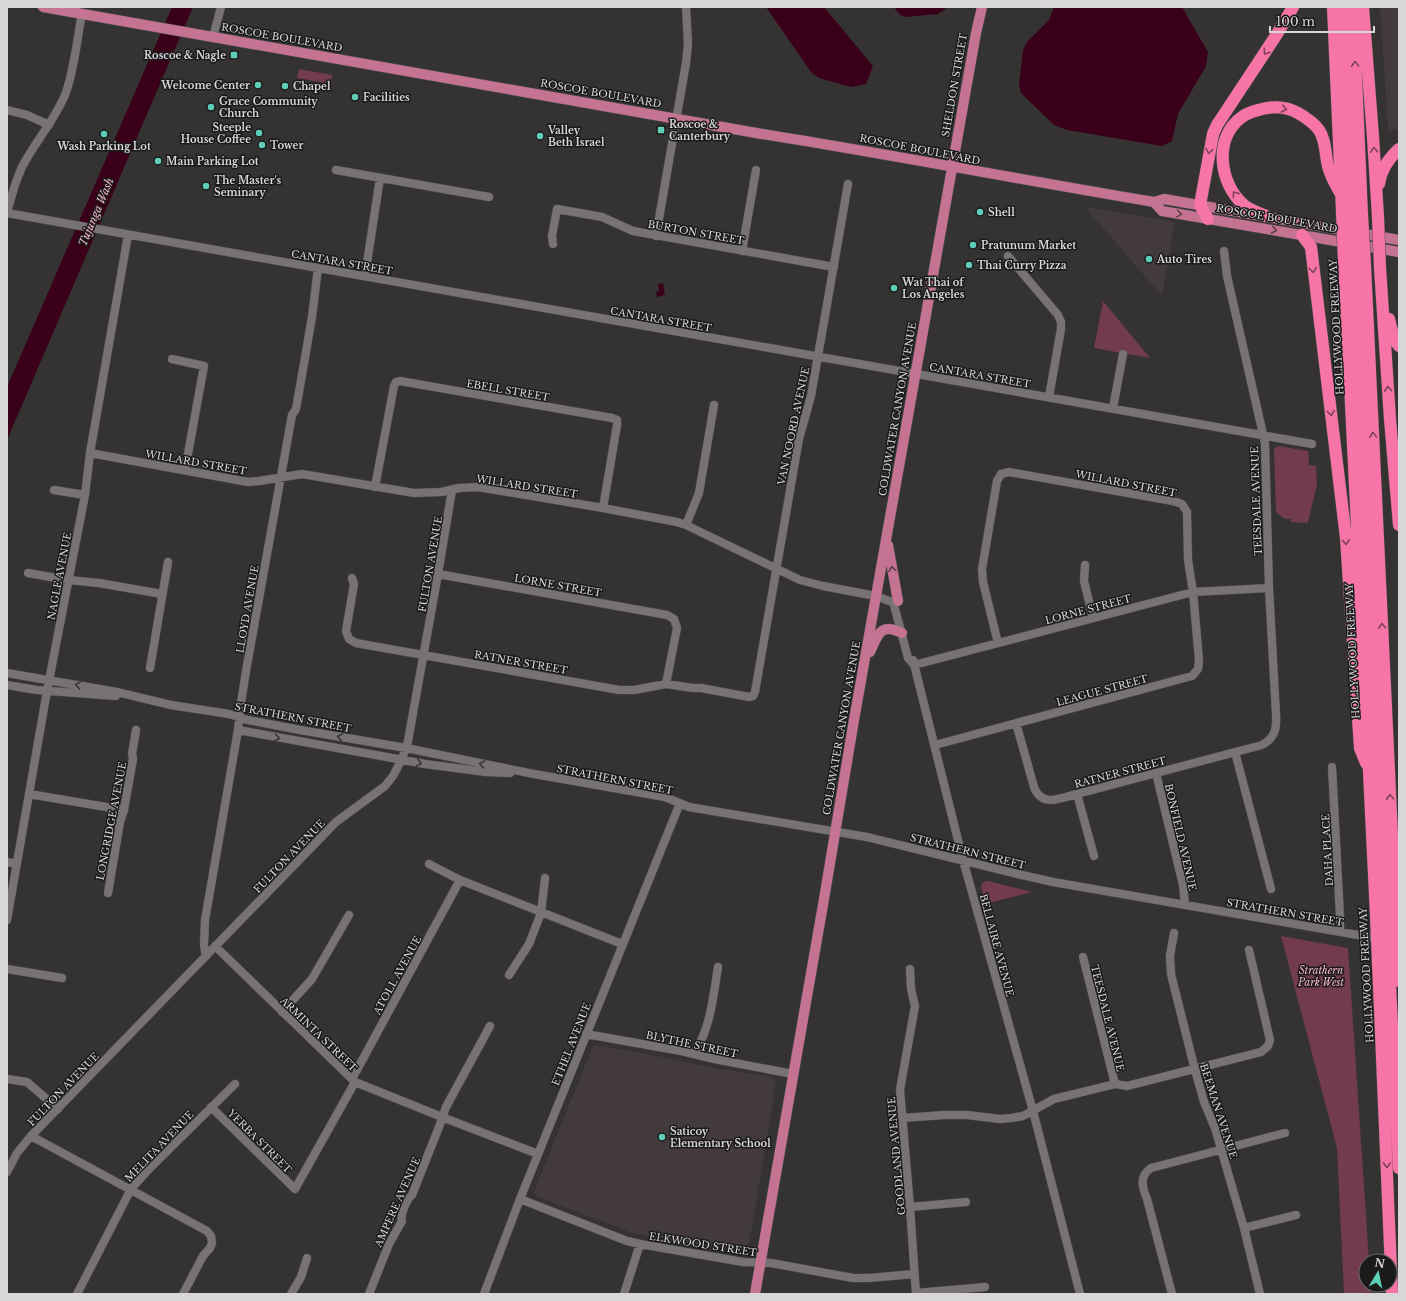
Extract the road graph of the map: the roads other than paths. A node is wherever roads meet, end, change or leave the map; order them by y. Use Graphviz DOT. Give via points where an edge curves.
graph roads {
  1 [pos="43,7"];
  2 [pos="221,7"];
  3 [pos="686,7"];
  4 [pos="982,7"];
  5 [pos="1293,7"];
  6 [pos="1333,7"];
  7 [pos="1339,7"];
  8 [pos="1344,7"];
  9 [pos="1353,7"];
  10 [pos="1363,7"];
  11 [pos="82,14"];
  12 [pos="213,37"];
  13 [pos="7,110"];
  14 [pos="676,118"];
  15 [pos="49,125"];
  16 [pos="1399,149"];
  17 [pos="952,167"];
  18 [pos="336,170"];
  19 [pos="756,170"];
  20 [pos="380,178"];
  21 [pos="848,184"];
  22 [pos="1342,196"];
  23 [pos="490,197"];
  24 [pos="1154,202"];
  25 [pos="1200,205"];
  26 [pos="7,213"];
  27 [pos="1352,213"];
  28 [pos="1266,216"];
  29 [pos="1378,217"];
  30 [pos="1208,219"];
  31 [pos="128,235"];
  32 [pos="1302,235"];
  33 [pos="656,236"];
  34 [pos="1399,240"];
  35 [pos="552,244"];
  36 [pos="742,251"];
  37 [pos="1224,251"];
  38 [pos="1399,252"];
  39 [pos="1008,256"];
  40 [pos="1354,263"];
  41 [pos="834,266"];
  42 [pos="318,268"];
  43 [pos="1380,268"];
  44 [pos="365,276"];
  45 [pos="1399,346"];
  46 [pos="1123,354"];
  47 [pos="818,356"];
  48 [pos="172,359"];
  49 [pos="916,373"];
  50 [pos="1048,397"];
  51 [pos="714,405"];
  52 [pos="1113,408"];
  53 [pos="1263,436"];
  54 [pos="1312,444"];
  55 [pos="90,454"];
  56 [pos="185,470"];
  57 [pos="281,477"];
  58 [pos="375,487"];
  59 [pos="54,490"];
  60 [pos="452,490"];
  61 [pos="85,495"];
  62 [pos="603,508"];
  63 [pos="686,525"];
  64 [pos="1399,525"];
  65 [pos="887,538"];
  66 [pos="168,562"];
  67 [pos="1085,565"];
  68 [pos="776,568"];
  69 [pos="28,573"];
  70 [pos="438,574"];
  71 [pos="352,578"];
  72 [pos="68,580"];
  73 [pos="1269,588"];
  74 [pos="1193,592"];
  75 [pos="162,594"];
  76 [pos="876,596"];
  77 [pos="898,600"];
  78 [pos="1093,618"];
  79 [pos="902,633"];
  80 [pos="998,643"];
  81 [pos="424,655"];
  82 [pos="864,663"];
  83 [pos="914,665"];
  84 [pos="150,668"];
  85 [pos="7,672"];
  86 [pos="49,680"];
  87 [pos="666,684"];
  88 [pos="7,685"];
  89 [pos="47,691"];
  90 [pos="753,696"];
  91 [pos="143,698"];
  92 [pos="239,718"];
  93 [pos="1016,723"];
  94 [pos="136,730"];
  95 [pos="238,730"];
  96 [pos="1275,731"];
  97 [pos="935,746"];
  98 [pos="406,748"];
  99 [pos="1235,752"];
  100 [pos="402,759"];
  101 [pos="1332,767"];
  102 [pos="1369,772"];
  103 [pos="1156,773"];
  104 [pos="534,774"];
  105 [pos="29,794"];
  106 [pos="1078,794"];
  107 [pos="680,802"];
  108 [pos="124,810"];
  109 [pos="1399,810"];
  110 [pos="835,831"];
  111 [pos="1392,836"];
  112 [pos="1094,856"];
  113 [pos="963,860"];
  114 [pos="7,862"];
  115 [pos="17,864"];
  116 [pos="429,864"];
  117 [pos="545,878"];
  118 [pos="460,880"];
  119 [pos="1271,888"];
  120 [pos="108,893"];
  121 [pos="1185,905"];
  122 [pos="542,912"];
  123 [pos="349,916"];
  124 [pos="1385,917"];
  125 [pos="7,920"];
  126 [pos="1340,931"];
  127 [pos="1174,933"];
  128 [pos="1399,942"];
  129 [pos="622,944"];
  130 [pos="215,946"];
  131 [pos="1249,950"];
  132 [pos="206,956"];
  133 [pos="1083,957"];
  134 [pos="1387,963"];
  135 [pos="718,967"];
  136 [pos="7,969"];
  137 [pos="910,969"];
  138 [pos="509,975"];
  139 [pos="62,978"];
  140 [pos="1399,981"];
  141 [pos="282,1012"];
  142 [pos="490,1026"];
  143 [pos="586,1034"];
  144 [pos="694,1054"];
  145 [pos="1195,1070"];
  146 [pos="793,1074"];
  147 [pos="7,1079"];
  148 [pos="353,1080"];
  149 [pos="235,1084"];
  150 [pos="1115,1084"];
  151 [pos="211,1107"];
  152 [pos="58,1109"];
  153 [pos="1033,1111"];
  154 [pos="442,1117"];
  155 [pos="902,1118"];
  156 [pos="1285,1133"];
  157 [pos="31,1136"];
  158 [pos="1221,1150"];
  159 [pos="538,1154"];
  160 [pos="1399,1168"];
  161 [pos="7,1172"];
  162 [pos="131,1189"];
  163 [pos="295,1189"];
  164 [pos="520,1199"];
  165 [pos="966,1202"];
  166 [pos="910,1207"];
  167 [pos="1296,1215"];
  168 [pos="1244,1228"];
  169 [pos="640,1244"];
  170 [pos="307,1258"];
  171 [pos="760,1263"];
  172 [pos="914,1274"];
  173 [pos="985,1287"];
  174 [pos="77,1294"];
  175 [pos="183,1294"];
  176 [pos="292,1294"];
  177 [pos="369,1294"];
  178 [pos="484,1294"];
  179 [pos="624,1294"];
  180 [pos="755,1294"];
  181 [pos="916,1294"];
  182 [pos="1080,1294"];
  183 [pos="1172,1294"];
  184 [pos="1260,1294"];
  185 [pos="1392,1294"];
  1 -- 11 [label="main road, ROSCOE BOULEVARD"];
  2 -- 12 [label="street"];
  3 -- 14 [label="street" via="688,44"];
  4 -- 17 [label="main road, SHELDON STREET"];
  5 -- 25 [label="highway, one-way" via="1278,34 1217,125 1213,134"];
  6 -- 22 [label="highway, HOLLYWOOD FREEWAY"];
  7 -- 27 [label="highway"];
  8 -- 27 [label="highway"];
  27 -- 9 [label="highway, HOLLYWOOD FREEWAY, one-way"];
  29 -- 10 [label="highway, one-way"];
  11 -- 12 [label="main road, ROSCOE BOULEVARD"];
  11 -- 15 [label="street" via="70,80"];
  12 -- 14 [label="main road, ROSCOE BOULEVARD"];
  13 -- 15 [label="street" via="27,115"];
  14 -- 17 [label="main road, ROSCOE BOULEVARD"];
  14 -- 33 [label="street"];
  15 -- 26 [label="street" via="23,165"];
  16 -- 29 [label="highway" via="1382,170"];
  17 -- 24 [label="main road, ROSCOE BOULEVARD"];
  17 -- 49 [label="main road, COLDWATER CANYON AVENUE"];
  18 -- 20 [label="street"];
  19 -- 36 [label="street"];
  20 -- 23 [label="street"];
  20 -- 44 [label="street"];
  21 -- 41 [label="street, VAN NOORD AVENUE"];
  22 -- 27 [label="highway, HOLLYWOOD FREEWAY"];
  28 -- 22 [label="highway, one-way" via="1245,206 1235,195 1227,181 1222,157 1227,134 1233,125 1242,116 1253,111 1285,108 1312,122 1323,139 1328,167"];
  24 -- 25 [label="main road, ROSCOE BOULEVARD" via="1164,199"];
  24 -- 30 [label="main road, ROSCOE BOULEVARD, one-way" via="1162,211"];
  25 -- 28 [label="main road, ROSCOE BOULEVARD"];
  25 -- 30 [label="highway"];
  26 -- 31 [label="street, CANTARA STREET"];
  27 -- 40 [label="highway, HOLLYWOOD FREEWAY, bridge"];
  27 -- 40 [label="highway, HOLLYWOOD FREEWAY, bridge"];
  28 -- 34 [label="main road, ROSCOE BOULEVARD"];
  29 -- 43 [label="highway, bridge"];
  30 -- 32 [label="main road, ROSCOE BOULEVARD, one-way"];
  31 -- 42 [label="street, CANTARA STREET"];
  31 -- 55 [label="street, NAGLE AVENUE"];
  32 -- 38 [label="main road, ROSCOE BOULEVARD"];
  32 -- 102 [label="highway, one-way" via="1311,247 1346,538 1360,748"];
  33 -- 35 [label="street, BURTON STREET" via="633,231 602,217 557,209"];
  33 -- 36 [label="street, BURTON STREET"];
  36 -- 41 [label="street, BURTON STREET"];
  37 -- 53 [label="street, TEESDALE AVENUE"];
  39 -- 50 [label="street" via="1058,315 1061,322"];
  40 -- 102 [label="highway, HOLLYWOOD FREEWAY"];
  111 -- 40 [label="highway, HOLLYWOOD FREEWAY, one-way"];
  40 -- 124 [label="highway"];
  41 -- 47 [label="street, VAN NOORD AVENUE"];
  42 -- 44 [label="street, CANTARA STREET"];
  42 -- 57 [label="street, LLOYD AVENUE" via="301,382 296,409 292,415"];
  43 -- 45 [label="highway" via="1390,327"];
  64 -- 43 [label="highway, one-way"];
  44 -- 47 [label="street, CANTARA STREET"];
  46 -- 52 [label="street"];
  47 -- 49 [label="street, CANTARA STREET"];
  47 -- 68 [label="street, VAN NOORD AVENUE" via="811,396 798,439"];
  48 -- 56 [label="street" via="204,366"];
  49 -- 50 [label="street, CANTARA STREET"];
  49 -- 65 [label="main road, COLDWATER CANYON AVENUE"];
  50 -- 52 [label="street, CANTARA STREET"];
  51 -- 63 [label="street" via="699,493"];
  52 -- 53 [label="street, CANTARA STREET"];
  53 -- 54 [label="street, CANTARA STREET"];
  53 -- 73 [label="street, TEESDALE AVENUE"];
  55 -- 56 [label="street, WILLARD STREET"];
  55 -- 61 [label="street, NAGLE AVENUE"];
  56 -- 57 [label="street, WILLARD STREET" via="248,482"];
  57 -- 58 [label="street, WILLARD STREET" via="302,474"];
  57 -- 92 [label="street, LLOYD AVENUE"];
  58 -- 60 [label="street, WILLARD STREET" via="427,494"];
  58 -- 62 [label="street, EBELL STREET" via="394,386 400,381 616,420"];
  59 -- 61 [label="street"];
  60 -- 62 [label="street, WILLARD STREET" via="478,487"];
  60 -- 70 [label="street, FULTON AVENUE"];
  61 -- 72 [label="street, NAGLE AVENUE"];
  62 -- 63 [label="street, WILLARD STREET"];
  63 -- 68 [label="street, WILLARD STREET"];
  65 -- 76 [label="main road, COLDWATER CANYON AVENUE"];
  77 -- 65 [label="main road, one-way"];
  66 -- 75 [label="street"];
  67 -- 78 [label="street" via="1084,581"];
  68 -- 76 [label="street, WILLARD STREET" via="811,584"];
  68 -- 90 [label="street, VAN NOORD AVENUE"];
  69 -- 72 [label="street"];
  70 -- 81 [label="street, FULTON AVENUE"];
  70 -- 87 [label="street, LORNE STREET" via="667,615 674,619 676,628"];
  71 -- 81 [label="street, RATNER STREET" via="354,584 346,631 349,639 356,643"];
  72 -- 75 [label="street"];
  72 -- 86 [label="street, NAGLE AVENUE"];
  73 -- 74 [label="street, LORNE STREET"];
  73 -- 96 [label="street, TEESDALE AVENUE"];
  74 -- 78 [label="street, LORNE STREET"];
  74 -- 80 [label="street, WILLARD STREET" via="1188,560 1187,512 1182,504 1009,472 1001,474 997,481 982,569"];
  74 -- 93 [label="street, LEAGUE STREET" via="1199,660 1198,669 1192,676"];
  75 -- 84 [label="street"];
  76 -- 77 [label="street" via="888,595"];
  76 -- 79 [label="street, WILLARD STREET" via="892,602"];
  76 -- 82 [label="main road, COLDWATER CANYON AVENUE"];
  77 -- 83 [label="street, BELLAIRE AVENUE"];
  78 -- 80 [label="street, LORNE STREET"];
  79 -- 82 [label="main road" via="889,628 878,633"];
  79 -- 83 [label="street" via="908,658"];
  80 -- 83 [label="street, LORNE STREET"];
  81 -- 87 [label="street, RATNER STREET" via="619,690"];
  81 -- 98 [label="street, FULTON AVENUE"];
  82 -- 110 [label="main road, COLDWATER CANYON AVENUE"];
  83 -- 97 [label="street, BELLAIRE AVENUE"];
  85 -- 86 [label="street, STRATHERN STREET"];
  86 -- 89 [label="street, NAGLE AVENUE"];
  91 -- 86 [label="street, STRATHERN STREET, one-way"];
  87 -- 90 [label="street, RATNER STREET"];
  88 -- 89 [label="street, STRATHERN STREET"];
  89 -- 91 [label="street, STRATHERN STREET"];
  89 -- 105 [label="street, NAGLE AVENUE"];
  91 -- 92 [label="street, STRATHERN STREET"];
  92 -- 95 [label="street, LLOYD AVENUE"];
  98 -- 92 [label="street, STRATHERN STREET, one-way"];
  93 -- 97 [label="street, LEAGUE STREET"];
  93 -- 106 [label="street, RATNER STREET" via="1036,794 1047,800"];
  94 -- 108 [label="street, LONGRIDGE AVENUE"];
  95 -- 100 [label="street, STRATHERN STREET, one-way"];
  95 -- 132 [label="street, LLOYD AVENUE" via="205,920"];
  96 -- 99 [label="street, RATNER STREET" via="1268,742"];
  97 -- 113 [label="street, BELLAIRE AVENUE"];
  98 -- 100 [label="street, FULTON AVENUE"];
  104 -- 98 [label="street, STRATHERN STREET, one-way"];
  99 -- 103 [label="street, RATNER STREET"];
  99 -- 119 [label="street"];
  100 -- 104 [label="street, STRATHERN STREET, one-way" via="486,772"];
  100 -- 130 [label="street, FULTON AVENUE" via="385,786 336,822"];
  101 -- 126 [label="street, DAHA PLACE"];
  102 -- 124 [label="highway, HOLLYWOOD FREEWAY"];
  103 -- 106 [label="street, RATNER STREET"];
  103 -- 121 [label="street, BONFIELD AVENUE" via="1183,885"];
  104 -- 107 [label="street, STRATHERN STREET"];
  105 -- 108 [label="street"];
  105 -- 115 [label="street, NAGLE AVENUE"];
  106 -- 112 [label="street"];
  107 -- 110 [label="street, STRATHERN STREET" via="689,807"];
  107 -- 129 [label="street, ETHEL AVENUE"];
  108 -- 120 [label="street, LONGRIDGE AVENUE"];
  109 -- 111 [label="highway"];
  110 -- 113 [label="street, STRATHERN STREET"];
  110 -- 146 [label="main road, COLDWATER CANYON AVENUE"];
  111 -- 124 [label="highway, HOLLYWOOD FREEWAY"];
  113 -- 121 [label="street, STRATHERN STREET" via="1040,879"];
  113 -- 153 [label="street, BELLAIRE AVENUE"];
  114 -- 115 [label="street"];
  115 -- 125 [label="street, NAGLE AVENUE"];
  116 -- 118 [label="street"];
  117 -- 122 [label="street"];
  118 -- 122 [label="street"];
  118 -- 148 [label="street, ATOLL AVENUE"];
  121 -- 126 [label="street, STRATHERN STREET"];
  122 -- 129 [label="street"];
  122 -- 138 [label="street" via="529,944"];
  123 -- 141 [label="street" via="312,979"];
  124 -- 134 [label="highway, HOLLYWOOD FREEWAY, bridge"];
  124 -- 134 [label="highway, HOLLYWOOD FREEWAY, bridge"];
  126 -- 128 [label="street, STRATHERN STREET"];
  127 -- 145 [label="street, BEEMAN AVENUE" via="1170,956 1171,974"];
  129 -- 143 [label="street, ETHEL AVENUE"];
  130 -- 132 [label="street, FULTON AVENUE"];
  130 -- 141 [label="street, ARMINTA STREET"];
  131 -- 145 [label="street" via="1270,1040 1268,1046 1261,1052"];
  132 -- 152 [label="street, FULTON AVENUE"];
  133 -- 150 [label="street, TEESDALE AVENUE"];
  134 -- 140 [label="highway, HOLLYWOOD FREEWAY"];
  134 -- 160 [label="highway"];
  134 -- 185 [label="highway, HOLLYWOOD FREEWAY, one-way" via="1386,1126"];
  135 -- 144 [label="street" via="706,1030"];
  136 -- 139 [label="street"];
  137 -- 155 [label="street, GOODLAND AVENUE" via="915,1006 900,1090"];
  141 -- 148 [label="street, ARMINTA STREET"];
  142 -- 154 [label="street, AMPERE AVENUE"];
  143 -- 144 [label="street, BLYTHE STREET"];
  143 -- 159 [label="street, ETHEL AVENUE"];
  144 -- 146 [label="street, BLYTHE STREET"];
  145 -- 150 [label="street" via="1127,1086"];
  145 -- 158 [label="street, BEEMAN AVENUE"];
  146 -- 171 [label="main road, COLDWATER CANYON AVENUE"];
  147 -- 152 [label="street" via="27,1082"];
  148 -- 154 [label="street, ARMINTA STREET"];
  148 -- 163 [label="street, ATOLL AVENUE"];
  149 -- 151 [label="street, MELITA AVENUE"];
  150 -- 153 [label="street" via="1054,1099"];
  151 -- 162 [label="street, MELITA AVENUE"];
  151 -- 163 [label="street, YERBA STREET"];
  152 -- 157 [label="street, FULTON AVENUE"];
  153 -- 155 [label="street" via="1023,1116 1000,1119 967,1115"];
  153 -- 182 [label="street, BELLAIRE AVENUE"];
  154 -- 159 [label="street, ARMINTA STREET"];
  154 -- 177 [label="street, AMPERE AVENUE" via="401,1217 402,1221 389,1244"];
  155 -- 166 [label="street, GOODLAND AVENUE"];
  156 -- 158 [label="street"];
  157 -- 161 [label="street, FULTON AVENUE" via="17,1153"];
  157 -- 162 [label="street"];
  158 -- 168 [label="street, BEEMAN AVENUE"];
  158 -- 183 [label="street" via="1151,1168 1145,1172 1144,1190"];
  159 -- 164 [label="street, ETHEL AVENUE"];
  162 -- 174 [label="street, MELITA AVENUE"];
  162 -- 175 [label="street" via="207,1231 211,1236 210,1248"];
  164 -- 169 [label="street, ELKWOOD STREET"];
  164 -- 178 [label="street, ETHEL AVENUE"];
  165 -- 166 [label="street"];
  166 -- 172 [label="street, GOODLAND AVENUE"];
  167 -- 168 [label="street"];
  168 -- 184 [label="street, BEEMAN AVENUE"];
  169 -- 171 [label="street, ELKWOOD STREET"];
  169 -- 179 [label="street"];
  170 -- 176 [label="street"];
  171 -- 172 [label="street, ELKWOOD STREET" via="853,1278"];
  171 -- 180 [label="main road, COLDWATER CANYON AVENUE"];
  172 -- 181 [label="street, GOODLAND AVENUE"];
  173 -- 181 [label="street"];
}
